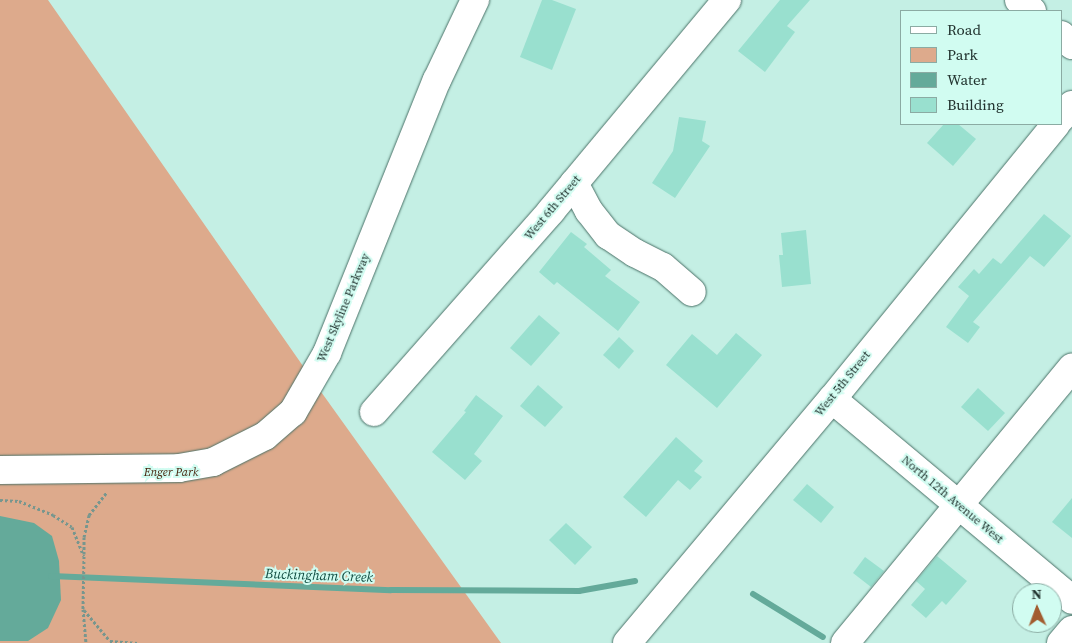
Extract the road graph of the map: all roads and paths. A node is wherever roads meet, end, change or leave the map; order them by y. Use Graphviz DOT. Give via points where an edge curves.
graph roads {
  1 [pos="475,0"];
  2 [pos="727,0"];
  3 [pos="1019,0"];
  4 [pos="1031,10"];
  5 [pos="1062,36"];
  6 [pos="1072,45"];
  7 [pos="1072,105"];
  8 [pos="1062,117"];
  9 [pos="1055,125"];
  10 [pos="574,184"];
  11 [pos="692,292"];
  12 [pos="1072,368"];
  13 [pos="832,399"];
  14 [pos="374,412"];
  15 [pos="125,467"];
  16 [pos="0,470"];
  17 [pos="0,500"];
  18 [pos="959,506"];
  19 [pos="84,556"];
  20 [pos="1072,600"];
  21 [pos="83,609"];
  22 [pos="1072,630"];
  23 [pos="86,643"];
  24 [pos="138,643"];
  25 [pos="627,643"];
  26 [pos="844,643"];
  27 [pos="1061,643"];
  1 -- 15 [label="street, West Skyline Parkway" via="436,80 327,353 293,412 265,436 213,462 178,468"];
  2 -- 10 [label="street, West 6th Street"];
  3 -- 4 [label="street"];
  5 -- 6 [label="street"];
  7 -- 8 [label="street"];
  9 -- 13 [label="street, West 5th Street"];
  10 -- 11 [label="street" via="608,235 663,267"];
  10 -- 14 [label="street, West 6th Street"];
  12 -- 18 [label="street"];
  13 -- 18 [label="street, North 12th Avenue West"];
  13 -- 25 [label="street, West 5th Street"];
  15 -- 16 [label="street, West Skyline Parkway"];
  15 -- 19 [label="path" via="89,515"];
  17 -- 19 [label="path" via="19,501 72,527"];
  18 -- 20 [label="street, North 12th Avenue West"];
  18 -- 26 [label="street"];
  19 -- 21 [label="path"];
  21 -- 23 [label="path"];
  21 -- 24 [label="path" via="110,641"];
  22 -- 27 [label="street"];
}
